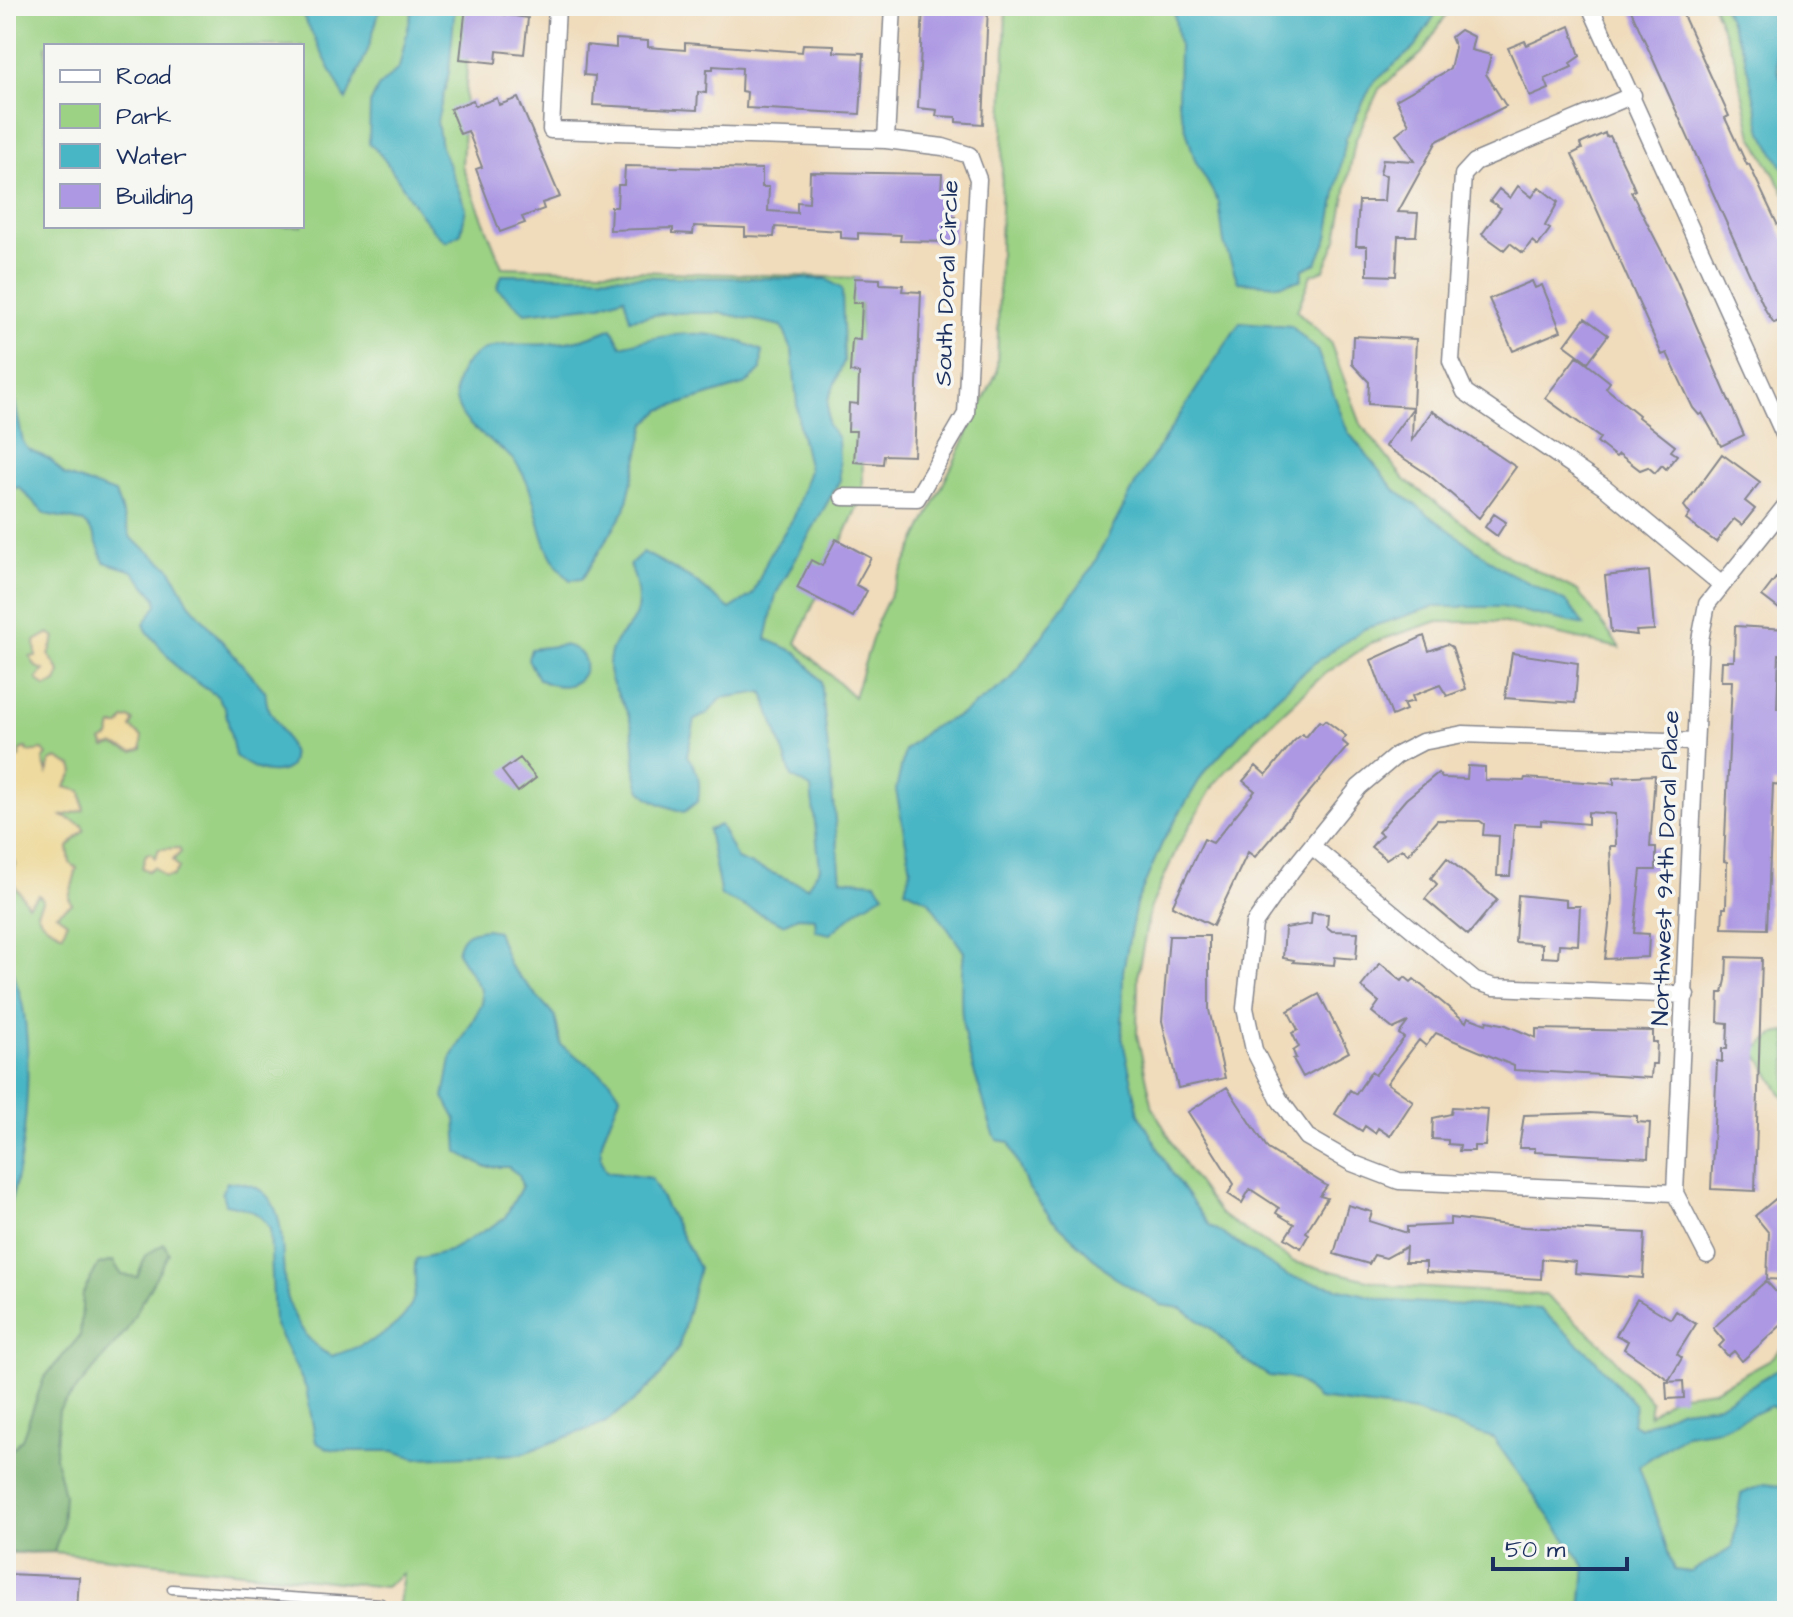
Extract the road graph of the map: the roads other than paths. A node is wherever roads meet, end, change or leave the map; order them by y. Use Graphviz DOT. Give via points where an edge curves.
graph roads {
  1 [pos="557,6"];
  2 [pos="893,6"];
  3 [pos="1590,6"];
  4 [pos="1633,95"];
  5 [pos="886,140"];
  6 [pos="1787,441"];
  7 [pos="843,497"];
  8 [pos="1787,504"];
  9 [pos="1722,585"];
  10 [pos="1695,742"];
  11 [pos="1313,847"];
  12 [pos="1686,995"];
  13 [pos="1675,1193"];
  14 [pos="1707,1255"];
  15 [pos="172,1589"];
  16 [pos="381,1611"];
  1 -- 5 [label="street" via="551,130"];
  2 -- 5 [label="street"];
  3 -- 4 [label="street"];
  4 -- 6 [label="street"];
  4 -- 9 [label="street" via="1475,162 1463,175 1451,361 1465,392 1604,487"];
  5 -- 7 [label="street, South Doral Circle" via="969,155 978,179 966,414 917,498"];
  8 -- 9 [label="street, Northwest 94th Doral Place"];
  9 -- 10 [label="street, Northwest 94th Doral Place" via="1707,604 1700,640"];
  10 -- 11 [label="street" via="1463,734 1422,742 1359,787"];
  10 -- 12 [label="street, Northwest 94th Doral Place"];
  11 -- 12 [label="street" via="1475,981 1494,987"];
  11 -- 13 [label="street" via="1254,924 1245,1008 1254,1050 1279,1099 1307,1137 1352,1163 1399,1181"];
  12 -- 13 [label="street, Northwest 94th Doral Place"];
  13 -- 14 [label="street"];
  15 -- 16 [label="lane" via="381,1603"];
}
